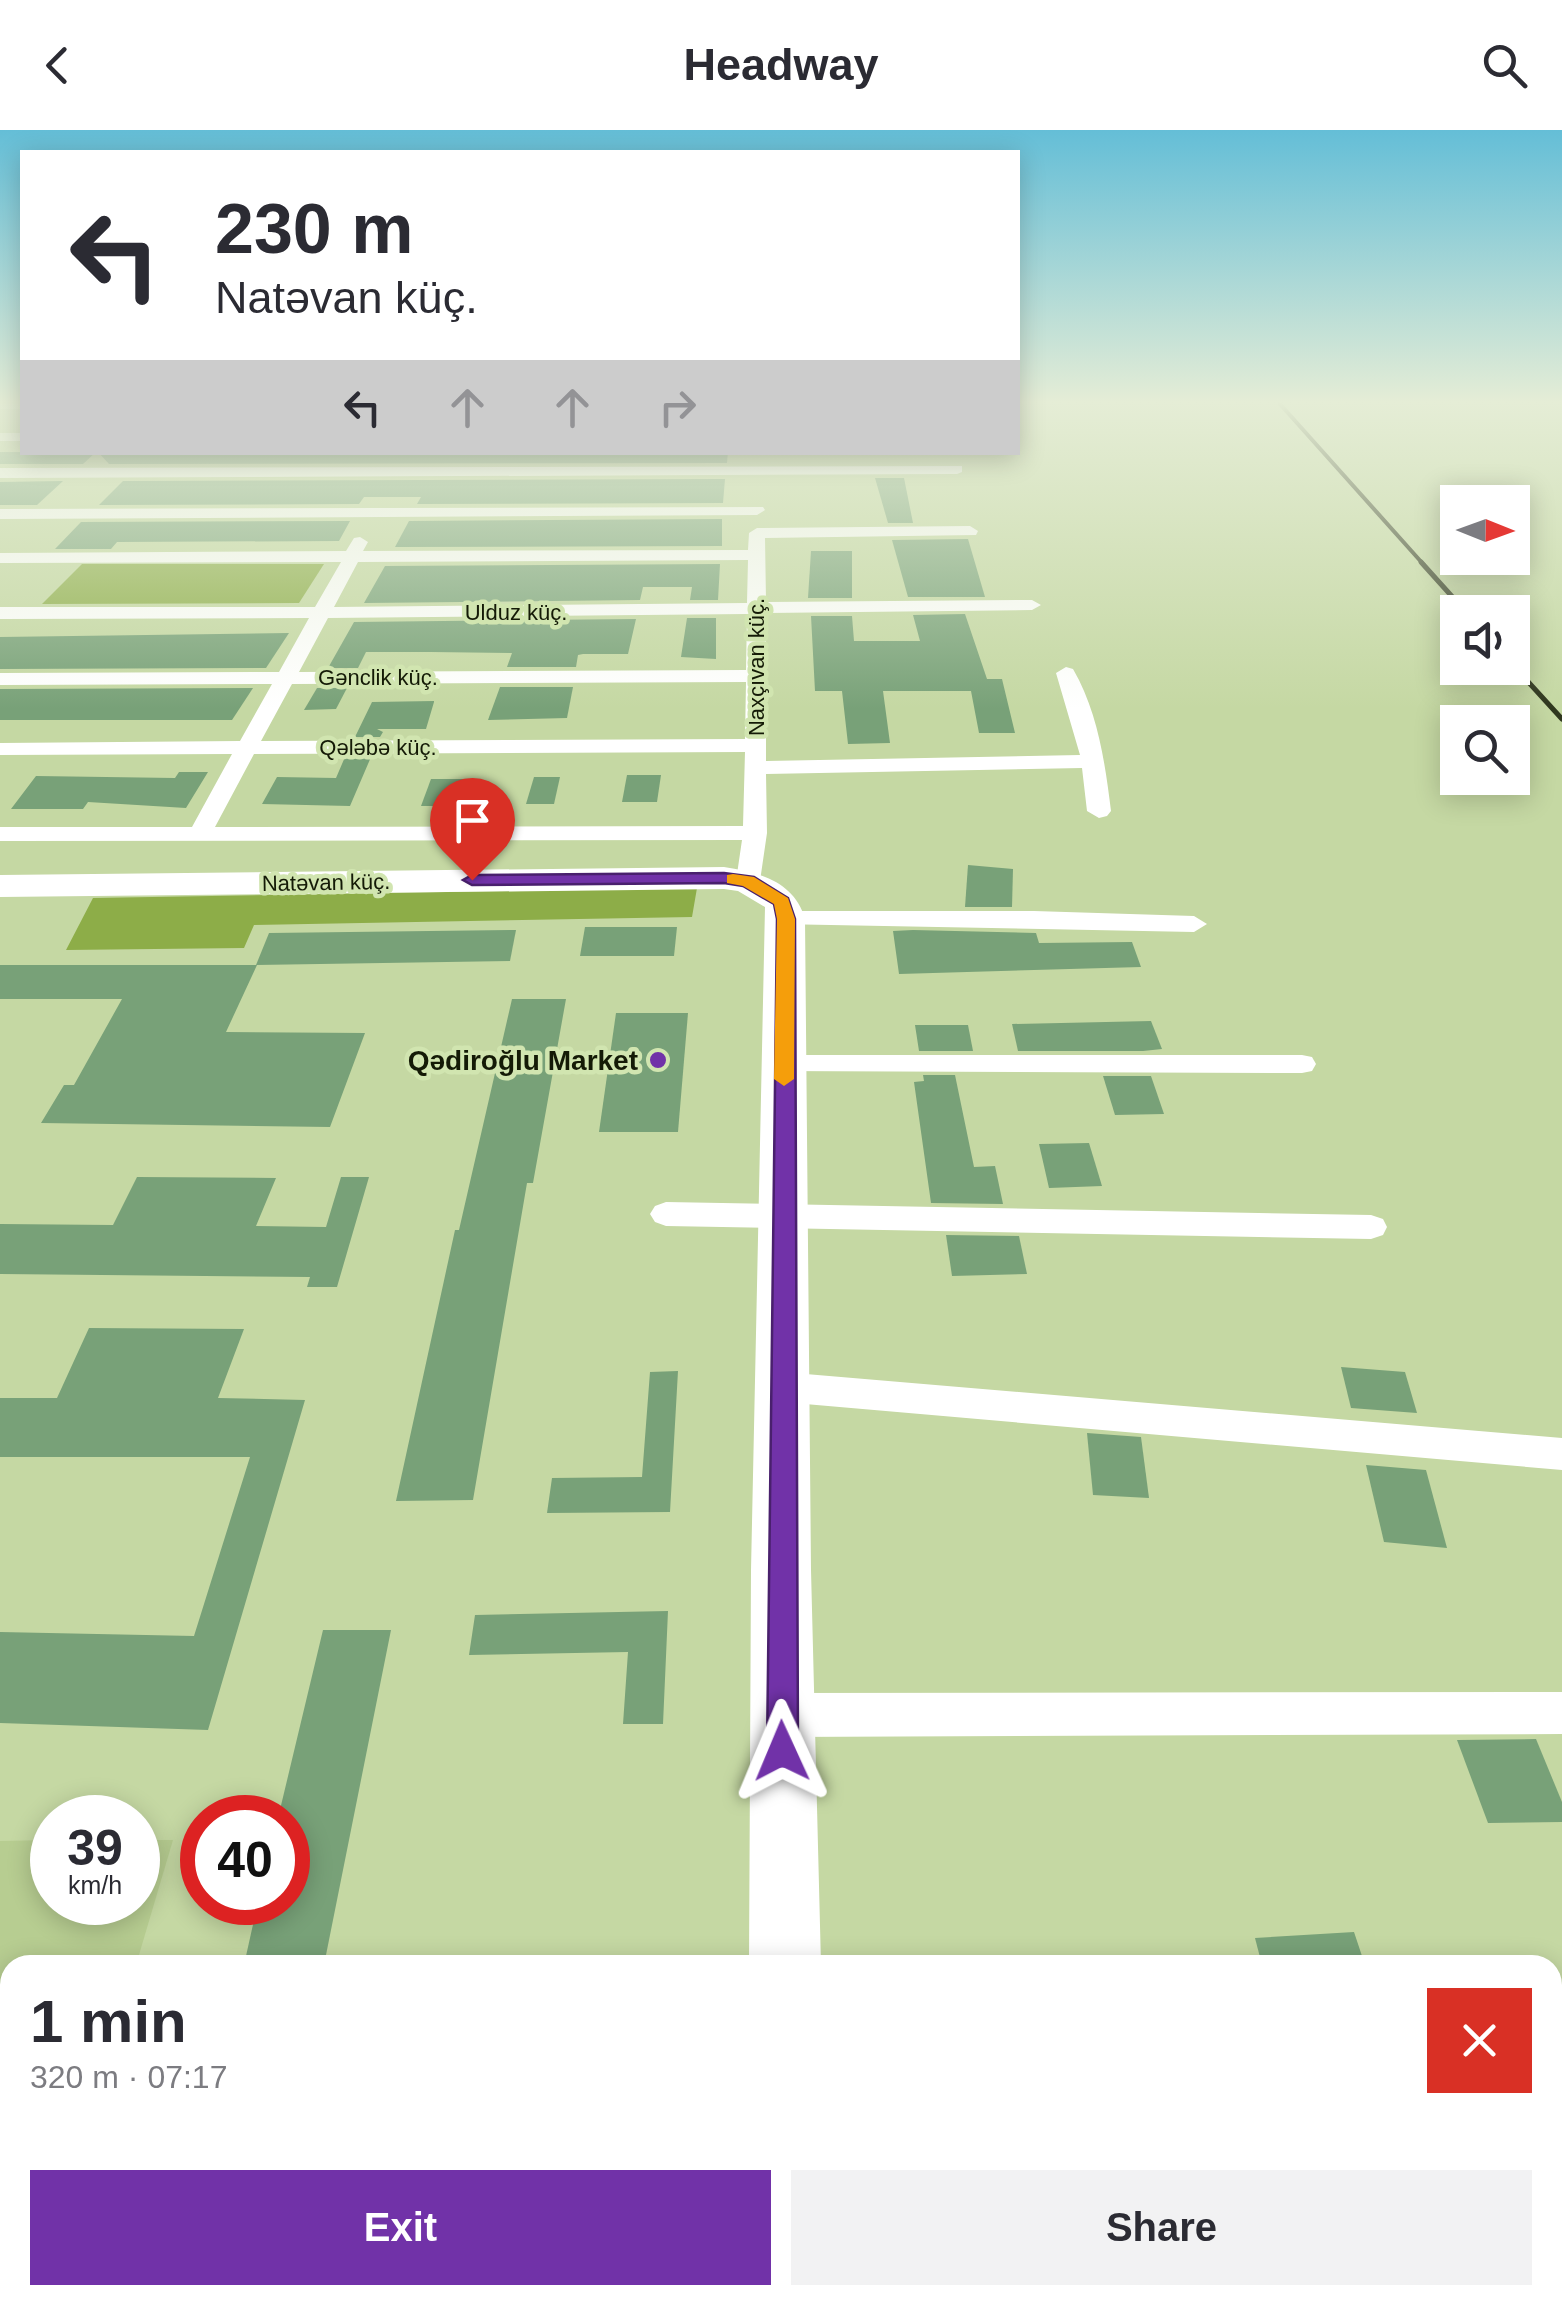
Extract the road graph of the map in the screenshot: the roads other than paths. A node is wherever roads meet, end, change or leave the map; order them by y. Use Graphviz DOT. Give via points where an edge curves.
graph roads {
  1 [pos="57,506"];
  2 [pos="382,506"];
  3 [pos="756,506"];
  4 [pos="756,510"];
  5 [pos="378,512"];
  6 [pos="0,514"];
  7 [pos="48,514"];
  8 [pos="758,532"];
  9 [pos="970,532"];
  10 [pos="756,554"];
  11 [pos="352,556"];
  12 [pos="1,559"];
  13 [pos="1032,605"];
  14 [pos="756,608"];
  15 [pos="321,612"];
  16 [pos="0,613"];
  17 [pos="1066,673"];
  18 [pos="756,676"];
  19 [pos="286,678"];
  20 [pos="0,679"];
  21 [pos="247,748"];
  22 [pos="0,749"];
  23 [pos="756,756"];
  24 [pos="1094,761"];
  25 [pos="1100,811"];
  26 [pos="200,833"];
  27 [pos="755,833"];
  28 [pos="0,834"];
  29 [pos="0,886"];
  30 [pos="767,897"];
  31 [pos="1194,924"];
  32 [pos="784,1064"];
  33 [pos="1302,1064"];
  34 [pos="666,1214"];
  35 [pos="783,1216"];
  36 [pos="1372,1227"];
  37 [pos="782,1387"];
  38 [pos="1562,1454"];
  39 [pos="1562,1713"];
  40 [pos="782,1715"];
  41 [pos="785,1955"];
  1 -- 7 [label="street"];
  2 -- 5 [label="street"];
  3 -- 4 [label="street, Naxçıvan küç."];
  4 -- 5 [label="street"];
  4 -- 8 [label="street, Naxçıvan küç."];
  5 -- 7 [label="street"];
  5 -- 11 [label="street"];
  6 -- 7 [label="street"];
  7 -- 12 [label="street"];
  8 -- 9 [label="street"];
  8 -- 10 [label="street, Naxçıvan küç."];
  10 -- 11 [label="street"];
  10 -- 14 [label="street, Naxçıvan küç."];
  11 -- 12 [label="street"];
  11 -- 15 [label="street"];
  13 -- 14 [label="street, Ulduz küç."];
  14 -- 15 [label="street, Ulduz küç."];
  14 -- 18 [label="street, Naxçıvan küç."];
  15 -- 16 [label="street, Ulduz küç."];
  15 -- 19 [label="street"];
  17 -- 24 [label="street"];
  18 -- 19 [label="street, Gənclik küç."];
  18 -- 23 [label="street, Naxçıvan küç."];
  19 -- 20 [label="street, Gənclik küç."];
  19 -- 21 [label="street"];
  21 -- 22 [label="street, Qələbə küç."];
  21 -- 23 [label="street, Qələbə küç."];
  21 -- 26 [label="street"];
  23 -- 24 [label="street, Qələbə küç."];
  23 -- 27 [label="street, Naxçıvan küç."];
  24 -- 25 [label="street"];
  26 -- 27 [label="street"];
  26 -- 28 [label="street"];
  27 -- 30 [label="street, Naxçıvan küç."];
  29 -- 30 [label="street, Natəvan küç." via="668,877"];
  30 -- 31 [label="street" via="1034,919"];
  30 -- 32 [label="street, Naxçıvan küç."];
  32 -- 33 [label="street"];
  32 -- 35 [label="street, Naxçıvan küç."];
  34 -- 35 [label="street"];
  35 -- 36 [label="street"];
  35 -- 37 [label="street, Naxçıvan küç."];
  37 -- 38 [label="street"];
  37 -- 40 [label="street, Naxçıvan küç."];
  39 -- 40 [label="street"];
  40 -- 41 [label="street, Naxçıvan küç."];
}
